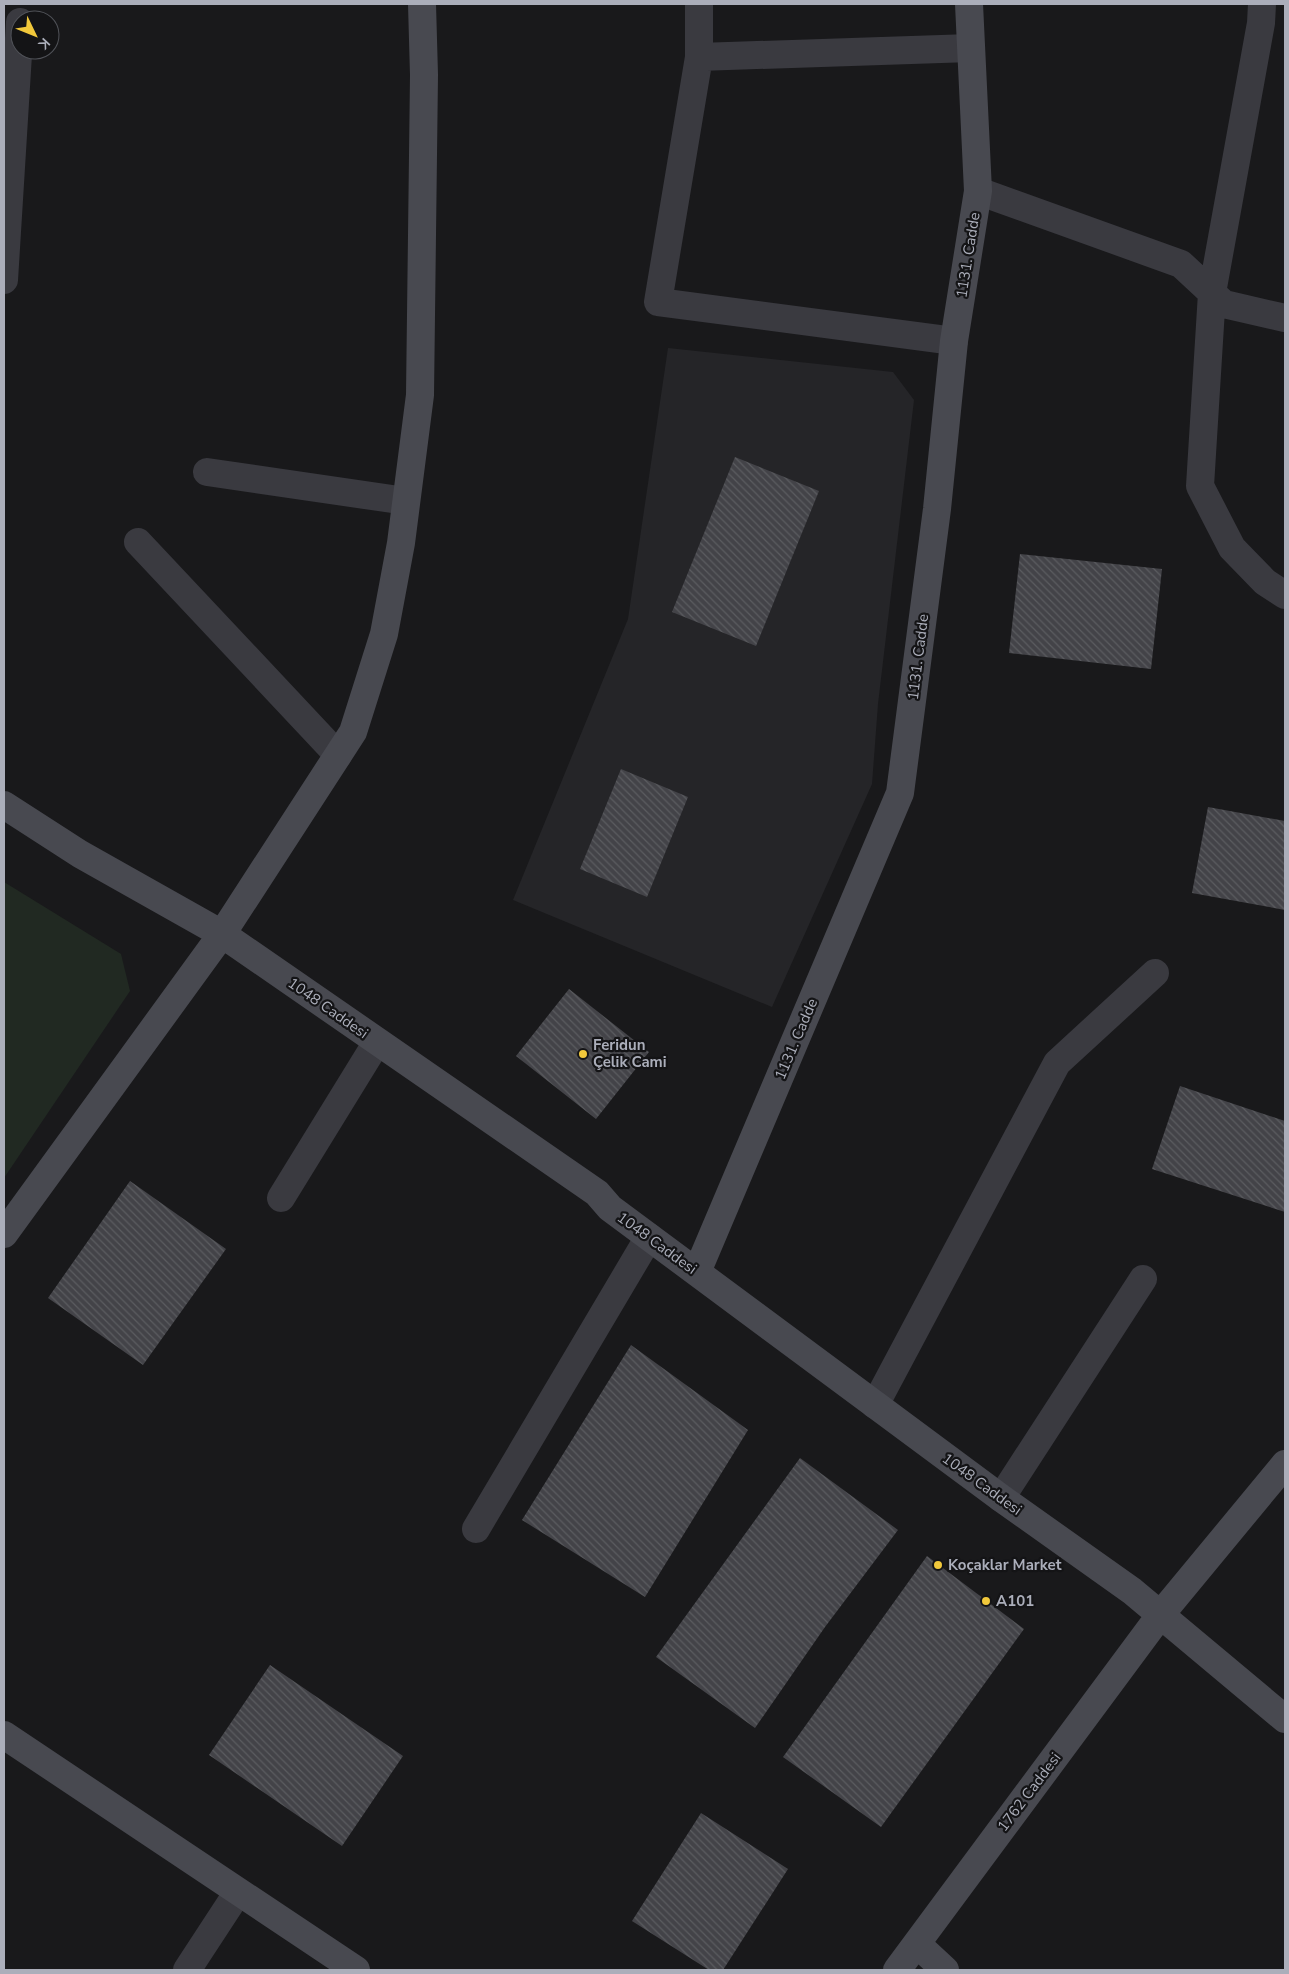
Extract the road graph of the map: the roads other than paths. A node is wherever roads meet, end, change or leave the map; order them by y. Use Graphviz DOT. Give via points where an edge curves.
graph roads {
  1 [pos="422,4"];
  2 [pos="700,4"];
  3 [pos="969,4"];
  4 [pos="1262,4"];
  5 [pos="971,48"];
  6 [pos="699,57"];
  7 [pos="18,60"];
  8 [pos="978,191"];
  9 [pos="4,280"];
  10 [pos="1212,293"];
  11 [pos="1285,318"];
  12 [pos="954,341"];
  13 [pos="207,472"];
  14 [pos="406,501"];
  15 [pos="138,542"];
  16 [pos="1285,595"];
  17 [pos="338,755"];
  18 [pos="4,805"];
  19 [pos="222,934"];
  20 [pos="1155,973"];
  21 [pos="377,1042"];
  22 [pos="281,1198"];
  23 [pos="4,1234"];
  24 [pos="649,1237"];
  25 [pos="697,1272"];
  26 [pos="1143,1279"];
  27 [pos="875,1405"];
  28 [pos="1285,1464"];
  29 [pos="1001,1498"];
  30 [pos="476,1529"];
  31 [pos="1161,1614"];
  32 [pos="1285,1719"];
  33 [pos="4,1735"];
  34 [pos="238,1892"];
  35 [pos="917,1944"];
  36 [pos="187,1970"];
  37 [pos="356,1970"];
  38 [pos="898,1970"];
  39 [pos="945,1970"];
  1 -- 14 [label="street" via="420,395"];
  2 -- 6 [label="street"];
  3 -- 5 [label="street, 1131. Cadde"];
  4 -- 10 [label="street"];
  5 -- 6 [label="street"];
  5 -- 8 [label="street, 1131. Cadde"];
  6 -- 12 [label="street" via="658,302"];
  7 -- 9 [label="street"];
  8 -- 10 [label="street" via="1181,264"];
  8 -- 12 [label="street, 1131. Cadde"];
  10 -- 11 [label="street" via="1224,304"];
  10 -- 16 [label="street" via="1200,486 1232,548 1265,582"];
  12 -- 25 [label="street, 1131. Cadde" via="937,509 900,794"];
  13 -- 14 [label="street"];
  14 -- 17 [label="street" via="384,634 353,732"];
  15 -- 17 [label="street"];
  17 -- 19 [label="street"];
  18 -- 19 [label="street, 1048 Caddesi" via="80,854"];
  19 -- 21 [label="street, 1048 Caddesi"];
  19 -- 23 [label="street"];
  20 -- 27 [label="street" via="1057,1063"];
  21 -- 22 [label="street"];
  21 -- 24 [label="street, 1048 Caddesi" via="597,1193 610,1208"];
  24 -- 25 [label="street, 1048 Caddesi"];
  24 -- 30 [label="street"];
  25 -- 27 [label="street, 1048 Caddesi"];
  26 -- 29 [label="street"];
  27 -- 29 [label="street, 1048 Caddesi"];
  28 -- 31 [label="street, 1762 Caddesi"];
  29 -- 31 [label="street, 1048 Caddesi"];
  31 -- 32 [label="street, 1048 Caddesi"];
  31 -- 35 [label="street, 1762 Caddesi"];
  33 -- 34 [label="street"];
  34 -- 36 [label="street"];
  34 -- 37 [label="street"];
  35 -- 38 [label="street, 1762 Caddesi"];
  35 -- 39 [label="street"];
}
